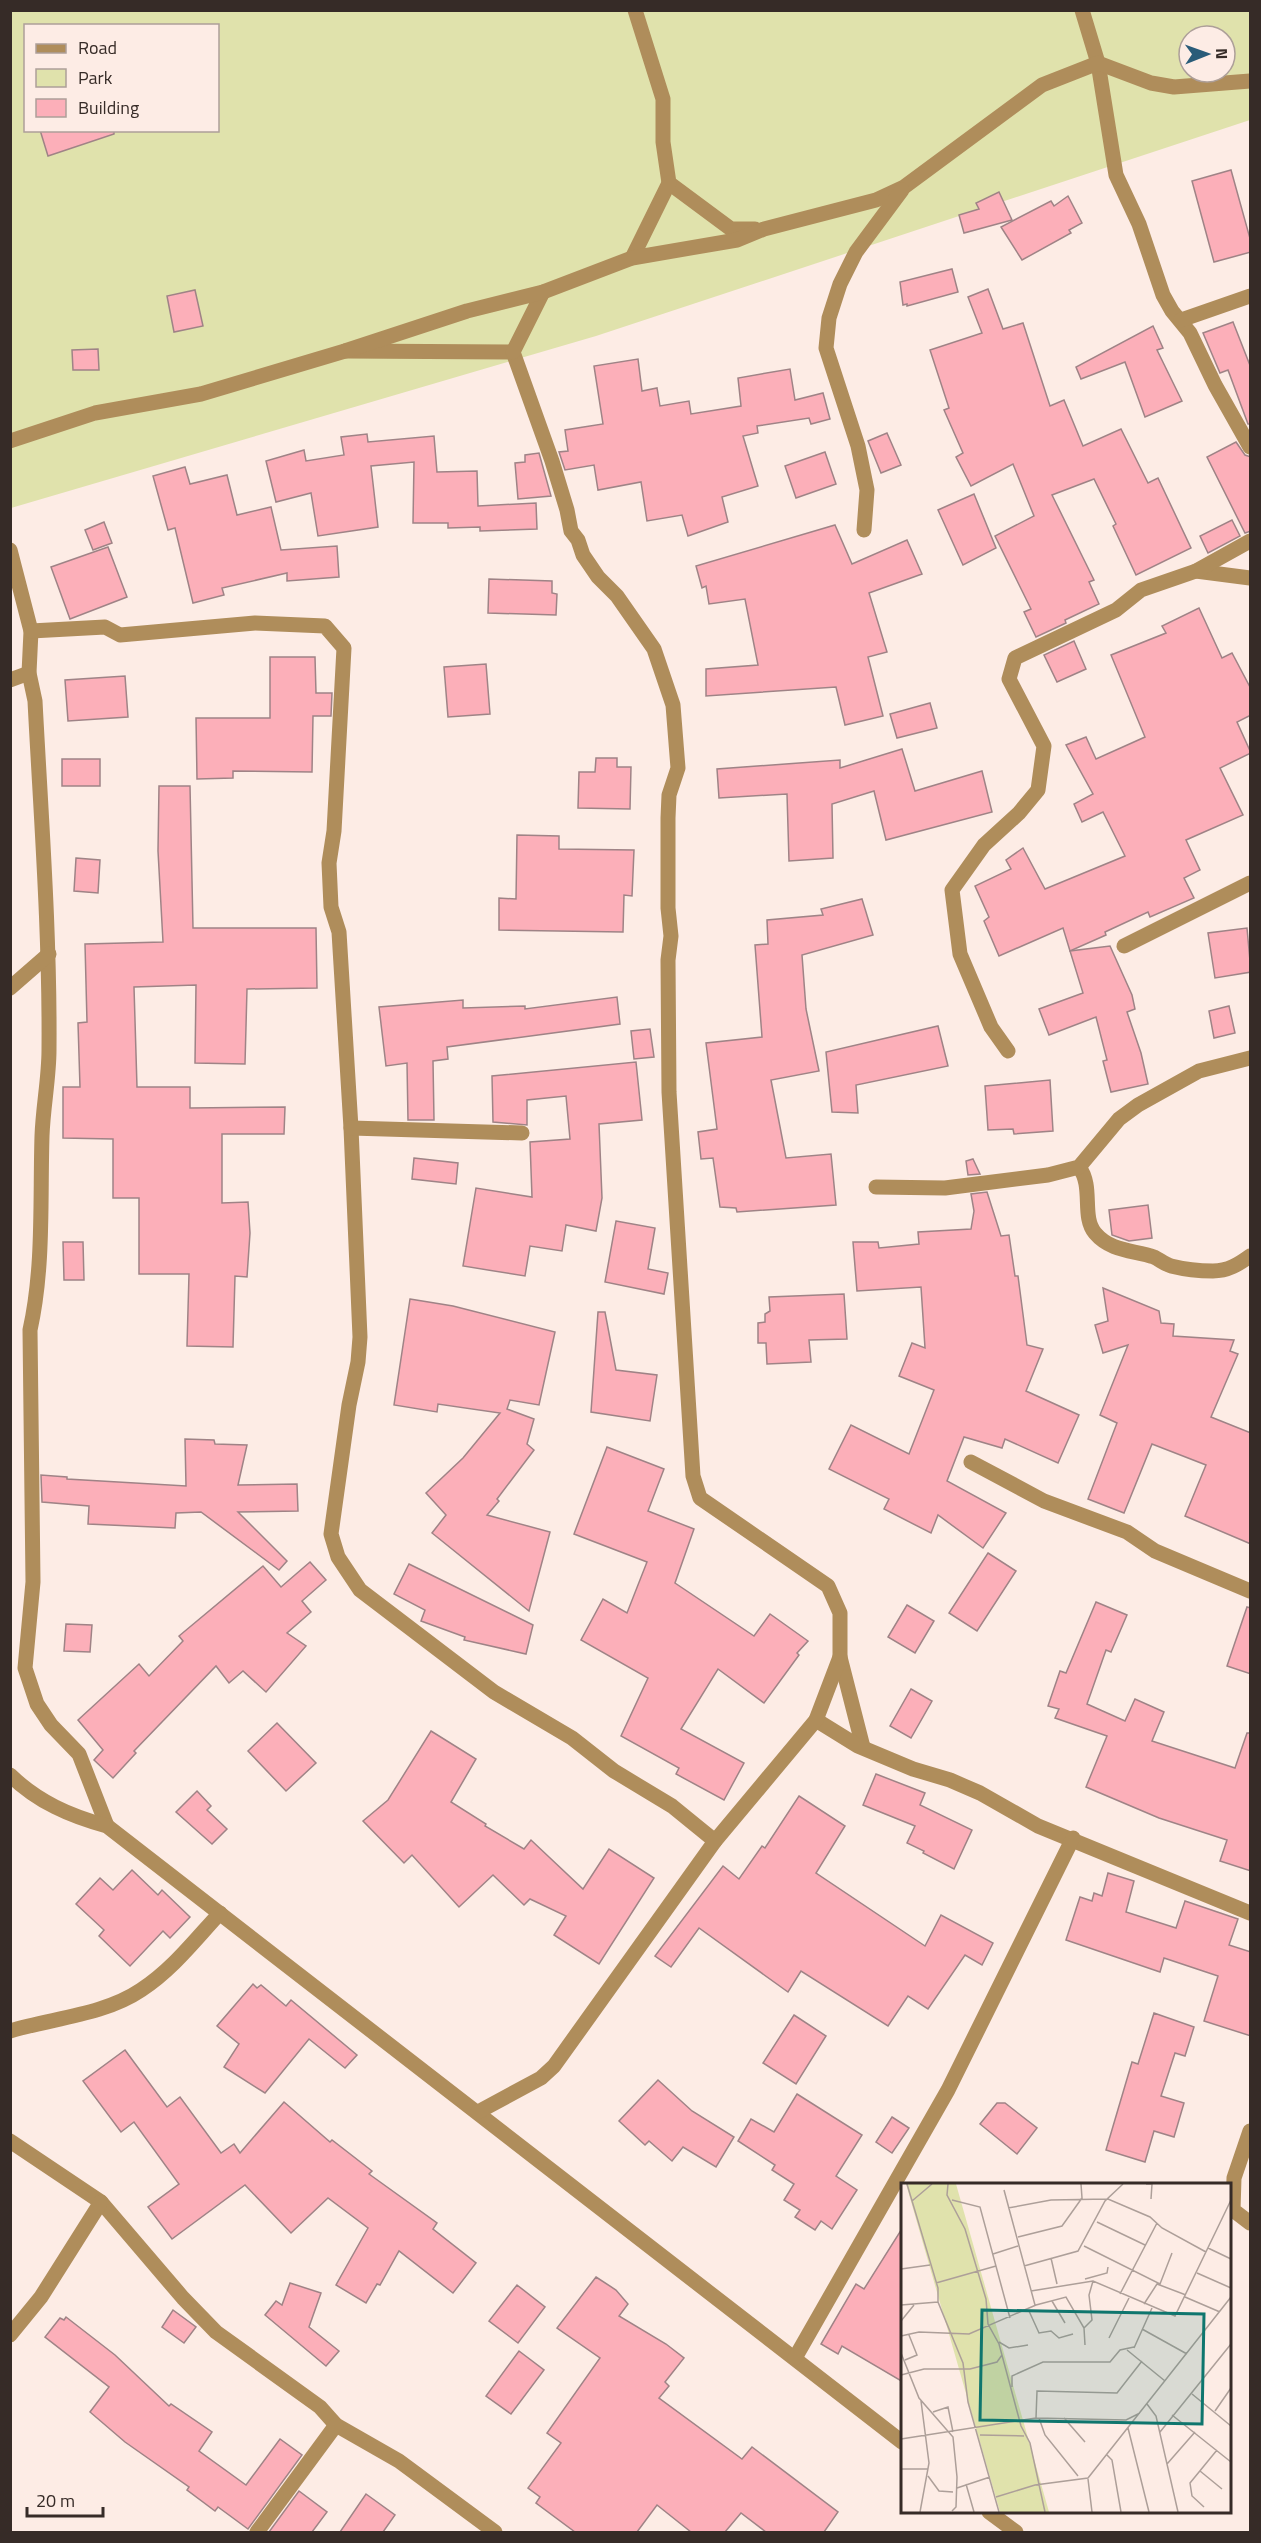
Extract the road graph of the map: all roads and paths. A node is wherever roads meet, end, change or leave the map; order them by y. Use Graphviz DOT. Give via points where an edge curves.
graph roads {
  1 [pos="635,10"];
  2 [pos="1082,10"];
  3 [pos="1098,63"];
  4 [pos="1251,81"];
  5 [pos="669,183"];
  6 [pos="904,188"];
  7 [pos="764,229"];
  8 [pos="632,258"];
  9 [pos="543,292"];
  10 [pos="1251,296"];
  11 [pos="1181,320"];
  12 [pos="345,351"];
  13 [pos="513,352"];
  14 [pos="10,441"];
  15 [pos="1251,447"];
  16 [pos="864,530"];
  17 [pos="1251,541"];
  18 [pos="10,550"];
  19 [pos="1196,571"];
  20 [pos="1251,578"];
  21 [pos="31,632"];
  22 [pos="29,673"];
  23 [pos="10,680"];
  24 [pos="1251,882"];
  25 [pos="1124,946"];
  26 [pos="49,954"];
  27 [pos="10,988"];
  28 [pos="1008,1051"];
  29 [pos="1251,1058"];
  30 [pos="351,1128"];
  31 [pos="522,1133"];
  32 [pos="1079,1167"];
  33 [pos="876,1187"];
  34 [pos="1251,1256"];
  35 [pos="971,1462"];
  36 [pos="1251,1591"];
  37 [pos="840,1657"];
  38 [pos="816,1720"];
  39 [pos="863,1747"];
  40 [pos="10,1775"];
  41 [pos="107,1826"];
  42 [pos="1072,1838"];
  43 [pos="715,1841"];
  44 [pos="220,1913"];
  45 [pos="1251,1913"];
  46 [pos="10,2031"];
  47 [pos="478,2112"];
  48 [pos="1251,2131"];
  49 [pos="10,2141"];
  50 [pos="101,2202"];
  51 [pos="1251,2223"];
  52 [pos="10,2335"];
  53 [pos="795,2358"];
  54 [pos="336,2425"];
  55 [pos="901,2440"];
  56 [pos="992,2513"];
  57 [pos="257,2532"];
  58 [pos="495,2532"];
  59 [pos="1016,2532"];
  1 -- 5 [label="street" via="663,99 663,142"];
  2 -- 3 [label="street"];
  3 -- 4 [label="street" via="1151,83 1174,87"];
  3 -- 6 [label="street" via="1041,85"];
  3 -- 11 [label="street" via="1116,175 1139,224 1162,295"];
  5 -- 7 [label="street" via="730,229"];
  5 -- 8 [label="street"];
  6 -- 7 [label="street" via="876,200"];
  6 -- 16 [label="street" via="856,252 829,318 826,348 858,446 867,490"];
  7 -- 8 [label="street" via="736,240"];
  8 -- 9 [label="street"];
  9 -- 12 [label="street" via="467,311"];
  9 -- 13 [label="street"];
  10 -- 11 [label="street"];
  11 -- 15 [label="street"];
  12 -- 13 [label="street"];
  12 -- 14 [label="street" via="201,394 95,413"];
  13 -- 37 [label="street" via="552,461 571,531 598,577 617,596 654,649 673,705 678,768 669,795 668,818 669,1092 693,1476 700,1498 828,1586 840,1613"];
  17 -- 19 [label="street"];
  18 -- 21 [label="street"];
  19 -- 20 [label="street"];
  19 -- 28 [label="street" via="1141,590 1116,610 1015,658 1009,679 1044,746 1038,790 984,845 952,890 960,954 991,1027"];
  21 -- 22 [label="street"];
  21 -- 30 [label="street" via="105,627 120,634 255,622 325,626 344,648 329,863 331,907 339,932"];
  22 -- 23 [label="street"];
  22 -- 26 [label="street" via="35,701"];
  24 -- 25 [label="street"];
  26 -- 27 [label="street"];
  26 -- 41 [label="street" via="49,1053 43,1112 39,1263 30,1330 33,1582 26,1668 37,1704 79,1754"];
  29 -- 32 [label="street" via="1199,1071 1138,1106 1119,1119"];
  30 -- 31 [label="street"];
  30 -- 43 [label="street" via="360,1337 332,1516 331,1534 338,1557 360,1590 495,1692 572,1738 614,1771 672,1806"];
  32 -- 33 [label="street" via="945,1188"];
  32 -- 34 [label="street" via="1086,1176 1088,1212 1094,1232 1109,1244 1170,1265 1214,1271 1234,1268"];
  35 -- 36 [label="street" via="1044,1501 1127,1532 1155,1551"];
  37 -- 38 [label="street"];
  37 -- 39 [label="street"];
  38 -- 39 [label="street"];
  38 -- 43 [label="street"];
  39 -- 42 [label="street" via="980,1793 1038,1826"];
  40 -- 41 [label="street" via="60,1811"];
  41 -- 44 [label="street"];
  42 -- 45 [label="street"];
  42 -- 53 [label="street" via="948,2090"];
  43 -- 47 [label="street" via="554,2066 542,2078"];
  44 -- 46 [label="street" via="167,1970 141,1991 81,2015"];
  44 -- 47 [label="street"];
  47 -- 53 [label="street"];
  48 -- 51 [label="street" via="1234,2178 1233,2210"];
  49 -- 50 [label="street"];
  50 -- 52 [label="street" via="41,2296"];
  50 -- 54 [label="street" via="216,2332 320,2407"];
  53 -- 55 [label="street"];
  54 -- 57 [label="street"];
  54 -- 58 [label="street" via="399,2461"];
  56 -- 59 [label="street"];
}
